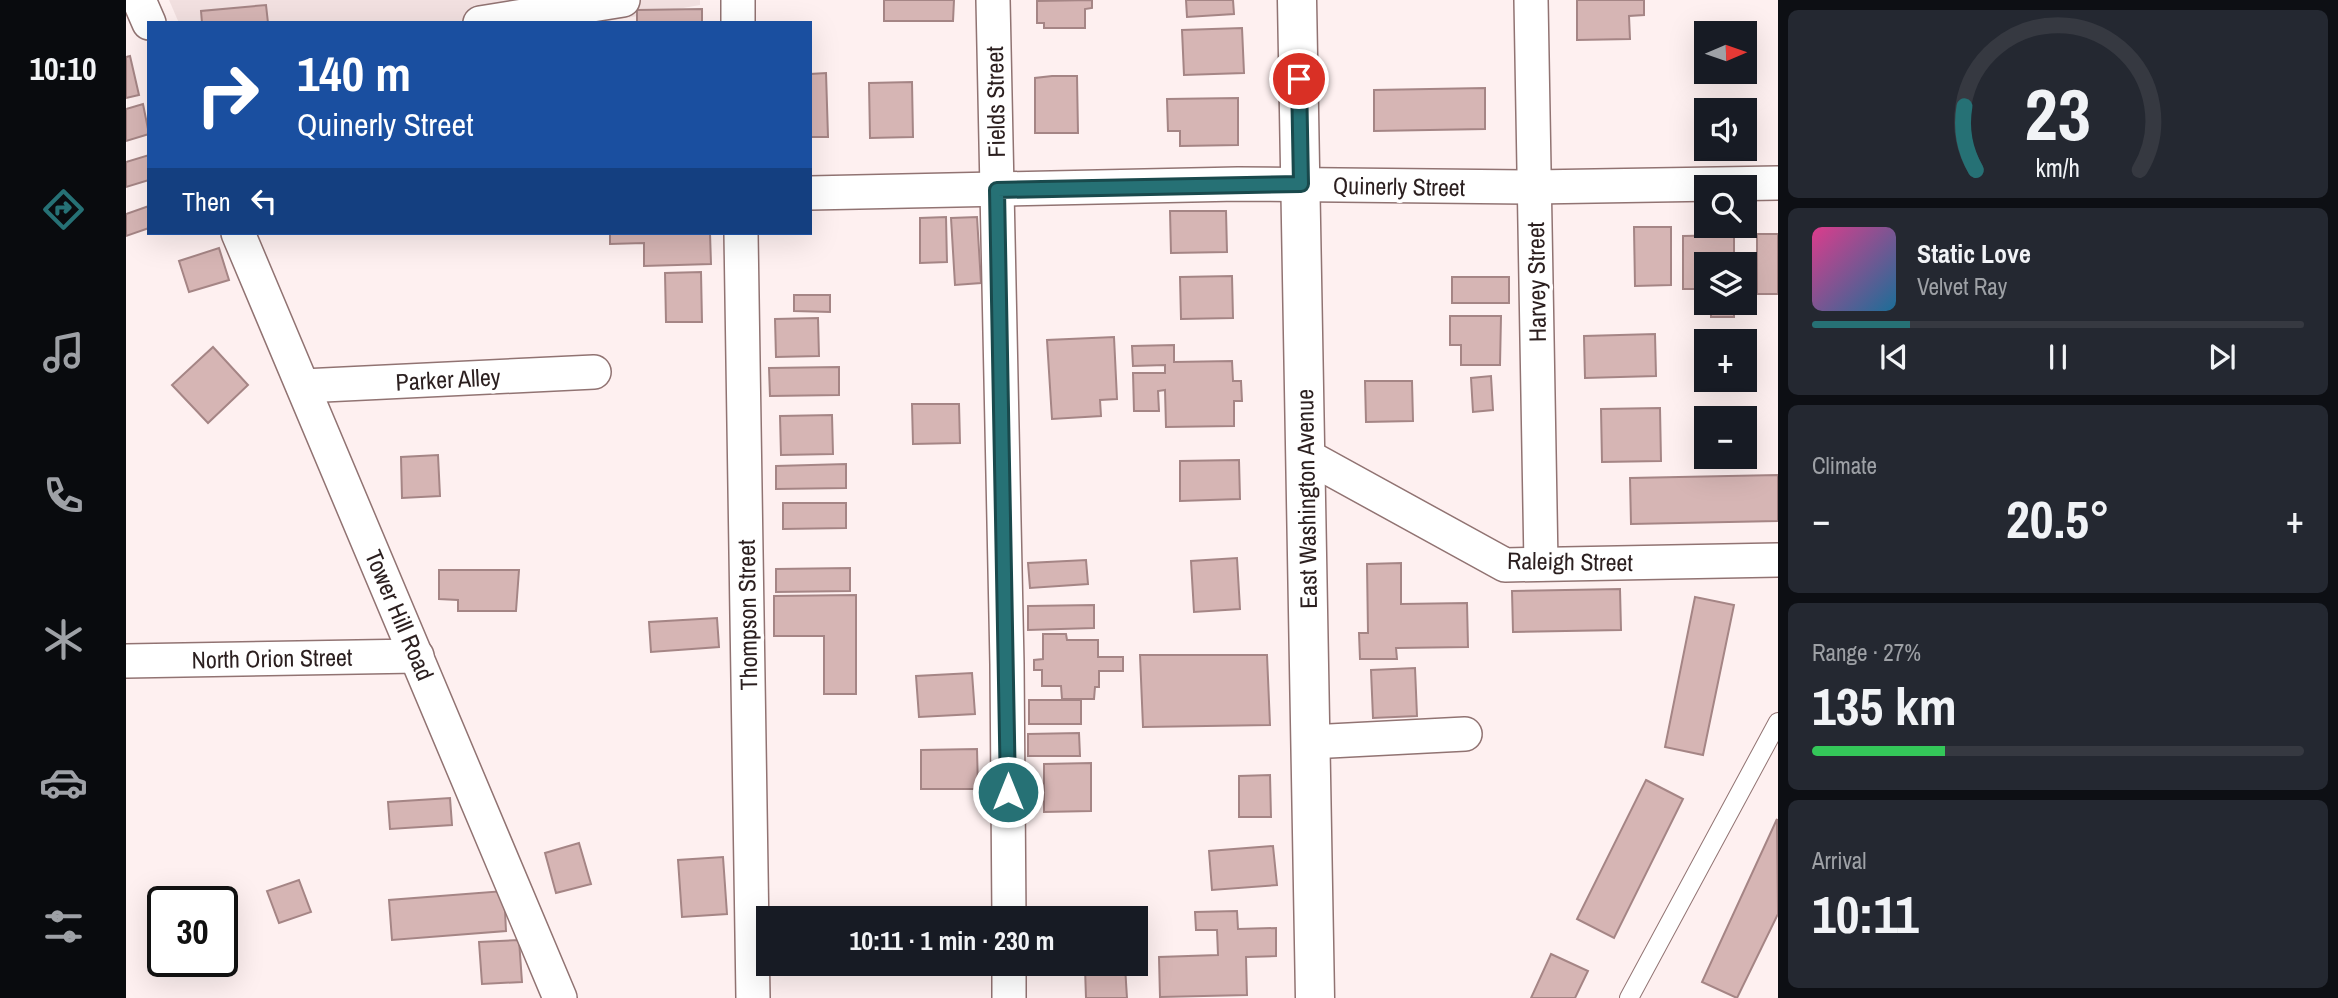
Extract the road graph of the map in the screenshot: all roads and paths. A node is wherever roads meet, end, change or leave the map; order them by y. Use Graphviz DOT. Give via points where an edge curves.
graph roads {
  1 [pos="139,0"];
  2 [pos="623,0"];
  3 [pos="738,0"];
  4 [pos="993,0"];
  5 [pos="1297,0"];
  6 [pos="1531,0"];
  7 [pos="148,21"];
  8 [pos="492,21"];
  9 [pos="738,21"];
  10 [pos="1778,183"];
  11 [pos="1301,184"];
  12 [pos="1534,187"];
  13 [pos="997,190"];
  14 [pos="812,193"];
  15 [pos="239,235"];
  16 [pos="741,235"];
  17 [pos="594,372"];
  18 [pos="303,386"];
  19 [pos="1305,454"];
  20 [pos="1778,560"];
  21 [pos="1541,564"];
  22 [pos="417,656"];
  23 [pos="126,661"];
  24 [pos="1778,722"];
  25 [pos="1465,734"];
  26 [pos="1310,742"];
  27 [pos="1009,906"];
  28 [pos="1009,976"];
  29 [pos="560,998"];
  30 [pos="753,998"];
  31 [pos="1009,998"];
  32 [pos="1315,998"];
  33 [pos="1629,998"];
  1 -- 7 [label="street"];
  2 -- 8 [label="street"];
  3 -- 9 [label="street"];
  4 -- 13 [label="street, Fields Street"];
  5 -- 11 [label="street, East Washington Avenue"];
  6 -- 12 [label="street, Harvey Street"];
  10 -- 12 [label="street, Quinerly Street"];
  11 -- 12 [label="street, Quinerly Street"];
  11 -- 13 [label="street, Quinerly Street"];
  11 -- 19 [label="street, East Washington Avenue"];
  12 -- 21 [label="street, Harvey Street"];
  13 -- 14 [label="street, Quinerly Street"];
  13 -- 27 [label="street, Fields Street"];
  15 -- 18 [label="street, Tower Hill Road"];
  16 -- 30 [label="street, Thompson Street"];
  17 -- 18 [label="street, Parker Alley"];
  18 -- 22 [label="street, Tower Hill Road"];
  19 -- 21 [label="street, Raleigh Street" via="1506,565"];
  19 -- 26 [label="street, East Washington Avenue"];
  20 -- 21 [label="street, Raleigh Street"];
  22 -- 23 [label="street, North Orion Street"];
  22 -- 29 [label="street, Tower Hill Road"];
  24 -- 33 [label="lane"];
  25 -- 26 [label="street"];
  26 -- 32 [label="street, East Washington Avenue"];
  28 -- 31 [label="street"];
}
